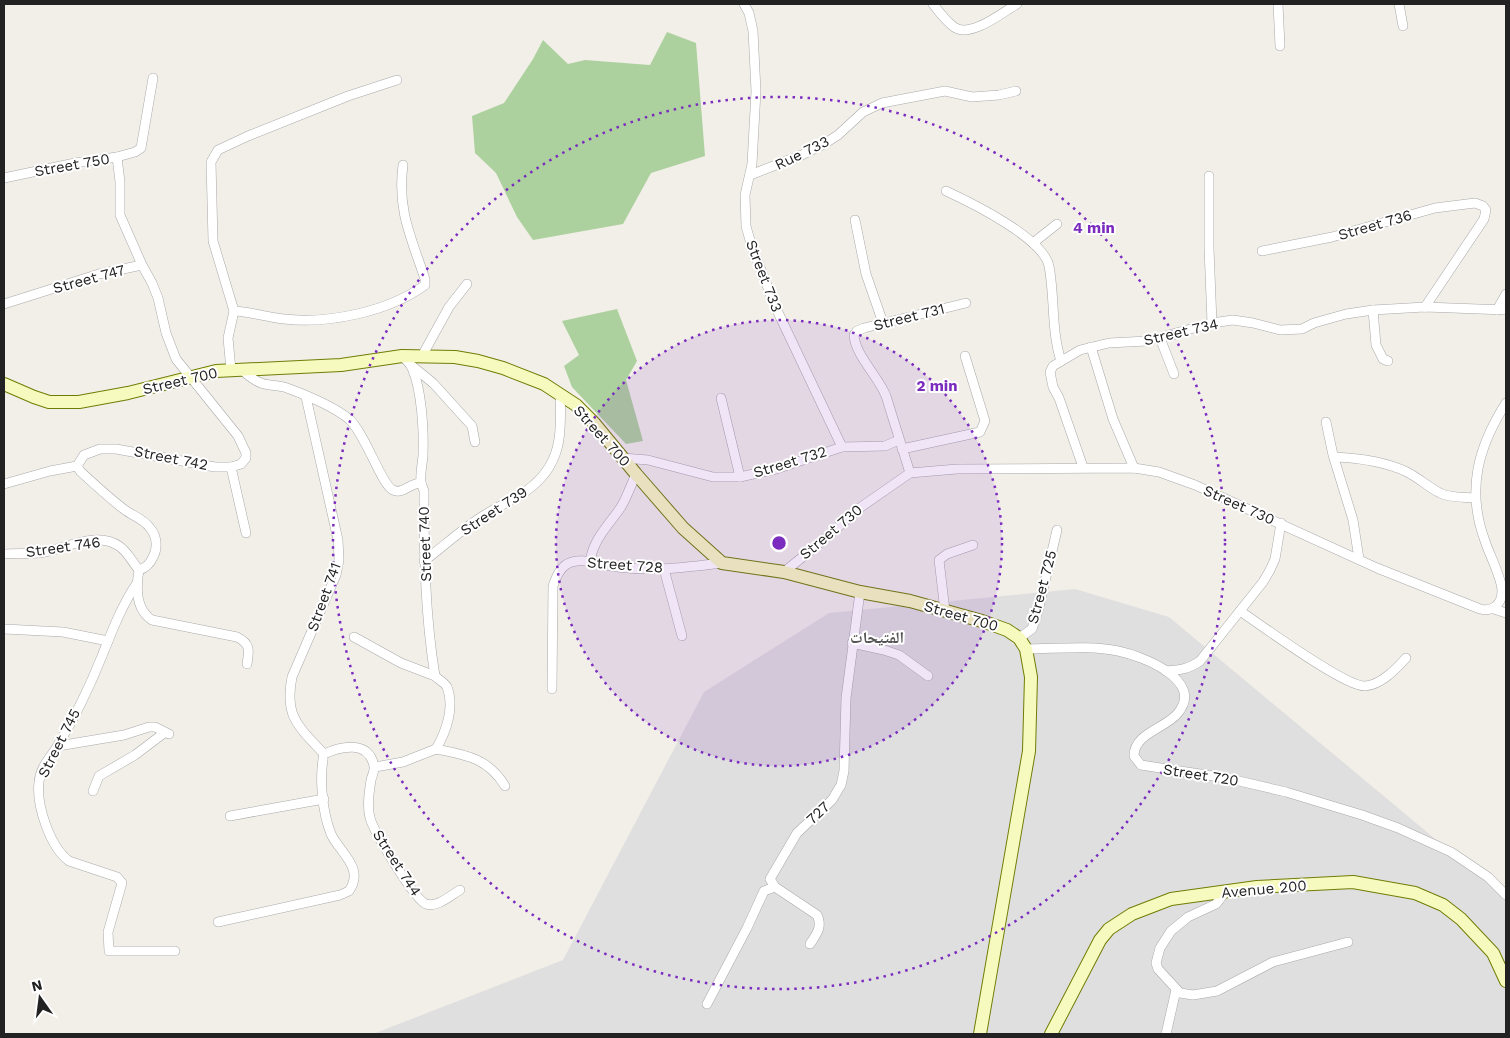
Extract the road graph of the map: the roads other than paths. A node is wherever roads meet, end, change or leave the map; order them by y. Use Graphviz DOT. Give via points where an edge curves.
graph roads {
  1 [pos="744,4"];
  2 [pos="933,4"];
  3 [pos="1017,4"];
  4 [pos="1278,4"];
  5 [pos="1399,4"];
  6 [pos="1403,26"];
  7 [pos="1280,46"];
  8 [pos="153,78"];
  9 [pos="397,80"];
  10 [pos="1016,91"];
  11 [pos="117,156"];
  12 [pos="403,164"];
  13 [pos="750,175"];
  14 [pos="1208,176"];
  15 [pos="4,178"];
  16 [pos="946,191"];
  17 [pos="855,220"];
  18 [pos="1057,224"];
  19 [pos="1033,244"];
  20 [pos="1262,251"];
  21 [pos="142,266"];
  22 [pos="467,284"];
  23 [pos="1506,294"];
  24 [pos="4,304"];
  25 [pos="966,304"];
  26 [pos="1426,307"];
  27 [pos="1373,310"];
  28 [pos="1502,310"];
  29 [pos="234,311"];
  30 [pos="883,323"];
  31 [pos="1212,323"];
  32 [pos="1160,338"];
  33 [pos="1091,347"];
  34 [pos="402,356"];
  35 [pos="422,356"];
  36 [pos="965,356"];
  37 [pos="1061,361"];
  38 [pos="1388,361"];
  39 [pos="412,366"];
  40 [pos="236,370"];
  41 [pos="1174,374"];
  42 [pos="191,377"];
  43 [pos="4,384"];
  44 [pos="560,394"];
  45 [pos="306,397"];
  46 [pos="721,398"];
  47 [pos="1506,403"];
  48 [pos="1326,422"];
  49 [pos="899,440"];
  50 [pos="475,442"];
  51 [pos="842,447"];
  52 [pos="902,449"];
  53 [pos="1334,457"];
  54 [pos="623,458"];
  55 [pos="78,466"];
  56 [pos="231,467"];
  57 [pos="1083,467"];
  58 [pos="1134,468"];
  59 [pos="910,473"];
  60 [pos="636,474"];
  61 [pos="740,477"];
  62 [pos="421,483"];
  63 [pos="4,484"];
  64 [pos="1475,498"];
  65 [pos="1281,523"];
  66 [pos="1057,530"];
  67 [pos="246,533"];
  68 [pos="973,545"];
  69 [pos="4,554"];
  70 [pos="1359,559"];
  71 [pos="424,561"];
  72 [pos="590,562"];
  73 [pos="722,563"];
  74 [pos="664,569"];
  75 [pos="139,570"];
  76 [pos="784,572"];
  77 [pos="137,583"];
  78 [pos="860,592"];
  79 [pos="1494,609"];
  80 [pos="945,611"];
  81 [pos="1240,611"];
  82 [pos="1506,613"];
  83 [pos="4,629"];
  84 [pos="682,636"];
  85 [pos="354,637"];
  86 [pos="108,640"];
  87 [pos="852,643"];
  88 [pos="1022,643"];
  89 [pos="1406,658"];
  90 [pos="247,664"];
  91 [pos="1166,671"];
  92 [pos="436,676"];
  93 [pos="928,676"];
  94 [pos="552,689"];
  95 [pos="58,746"];
  96 [pos="436,749"];
  97 [pos="324,754"];
  98 [pos="375,767"];
  99 [pos="506,786"];
  100 [pos="93,791"];
  101 [pos="324,799"];
  102 [pos="230,816"];
  103 [pos="1488,877"];
  104 [pos="774,887"];
  105 [pos="1506,889"];
  106 [pos="460,890"];
  107 [pos="1226,891"];
  108 [pos="1506,895"];
  109 [pos="218,922"];
  110 [pos="1348,942"];
  111 [pos="810,944"];
  112 [pos="175,951"];
  113 [pos="1506,981"];
  114 [pos="1176,990"];
  115 [pos="707,1004"];
  116 [pos="980,1034"];
  117 [pos="1051,1034"];
  118 [pos="1166,1034"];
  1 -- 13 [label="street, Street 733" via="752,20 755,48 756,91"];
  2 -- 3 [label="street" via="961,31 973,30"];
  4 -- 7 [label="street"];
  5 -- 6 [label="street"];
  8 -- 11 [label="street" via="141,148"];
  9 -- 29 [label="street" via="348,96 215,152 211,162 213,241"];
  10 -- 13 [label="street, Rue 733" via="972,97 945,91 875,105 838,135 802,156"];
  11 -- 15 [label="street, Street 750"];
  11 -- 21 [label="street, Street 750" via="120,215"];
  12 -- 29 [label="street" via="400,184 403,213 425,284 388,304 328,319 284,319"];
  13 -- 51 [label="street, Street 733" via="746,226 750,244 775,306"];
  14 -- 31 [label="street"];
  16 -- 19 [label="street" via="986,210"];
  17 -- 30 [label="street" via="866,274"];
  18 -- 19 [label="street"];
  19 -- 37 [label="street" via="1046,256 1049,267 1054,328"];
  20 -- 26 [label="street, Street 736" via="1332,237 1435,208 1480,204 1486,215"];
  21 -- 24 [label="street, Street 747" via="99,274"];
  21 -- 42 [label="street, Street 747" via="155,290 176,359"];
  22 -- 35 [label="street" via="449,306"];
  23 -- 28 [label="street"];
  25 -- 30 [label="street, Street 731"];
  26 -- 27 [label="street, Street 734"];
  26 -- 28 [label="street, Street 734"];
  27 -- 31 [label="street, Street 734" via="1346,314 1302,329 1280,330 1233,320"];
  27 -- 38 [label="street" via="1376,346 1383,359"];
  29 -- 40 [label="street" via="228,338"];
  30 -- 49 [label="street, Street 731" via="857,332 854,341 883,387"];
  31 -- 32 [label="street, Street 734"];
  32 -- 33 [label="street, Street 734"];
  32 -- 41 [label="street"];
  33 -- 37 [label="street, Street 734"];
  33 -- 58 [label="street" via="1113,419"];
  34 -- 35 [label="main road, Street 700"];
  34 -- 39 [label="street"];
  34 -- 40 [label="main road, Street 700" via="341,365"];
  35 -- 44 [label="main road, Street 700" via="454,357 503,368"];
  36 -- 52 [label="street" via="985,420 980,432"];
  37 -- 57 [label="street" via="1053,366 1050,378"];
  39 -- 50 [label="street" via="433,383 472,426"];
  39 -- 62 [label="street" via="423,433"];
  40 -- 42 [label="main road, Street 700"];
  40 -- 45 [label="street, Street 740" via="254,380"];
  42 -- 43 [label="main road, Street 700" via="79,402 49,402"];
  42 -- 56 [label="street" via="238,436 246,453 241,464"];
  44 -- 54 [label="main road, Street 700" via="594,423"];
  44 -- 71 [label="street, Street 739" via="559,445 548,470 527,491 470,524"];
  45 -- 62 [label="street, Street 740" via="350,420 360,431 388,488 399,491"];
  45 -- 97 [label="street, Street 741" via="335,525 339,560 336,575 292,677 289,694 295,721"];
  46 -- 61 [label="street"];
  47 -- 64 [label="street" via="1490,429 1481,454"];
  48 -- 53 [label="street"];
  49 -- 51 [label="street, Street 732" via="885,446"];
  49 -- 52 [label="street, Street 731"];
  51 -- 61 [label="street, Street 732"];
  52 -- 59 [label="street, Street 731"];
  53 -- 64 [label="street" via="1384,463 1423,480 1441,494"];
  53 -- 70 [label="street" via="1352,513"];
  54 -- 60 [label="main road, Street 700"];
  54 -- 61 [label="street, Street 732" via="648,460 713,477"];
  55 -- 56 [label="street, Street 742" via="84,455 100,449 116,449"];
  55 -- 63 [label="street"];
  55 -- 75 [label="street" via="80,472 152,529 156,553 151,562"];
  56 -- 67 [label="street"];
  57 -- 58 [label="street, Street 730"];
  57 -- 59 [label="street, Street 730"];
  58 -- 65 [label="street, Street 730" via="1159,472"];
  59 -- 76 [label="street, Street 730" via="861,506"];
  60 -- 72 [label="street" via="622,506 595,543"];
  60 -- 73 [label="main road, Street 700" via="683,528"];
  62 -- 71 [label="street, Street 740" via="424,491"];
  64 -- 79 [label="street" via="1478,521 1502,591"];
  65 -- 70 [label="street, Street 730"];
  65 -- 81 [label="street" via="1270,570"];
  66 -- 88 [label="street, Street 725" via="1038,611 1032,629"];
  68 -- 80 [label="street" via="939,560"];
  69 -- 75 [label="street, Street 746" via="40,553 99,540 120,547"];
  70 -- 79 [label="street, Street 730" via="1480,609"];
  71 -- 92 [label="street, Street 740"];
  72 -- 74 [label="street, Street 728"];
  72 -- 94 [label="street, Street 728" via="568,564 558,573 553,586"];
  73 -- 74 [label="street, Street 728"];
  73 -- 76 [label="main road, Street 700"];
  74 -- 84 [label="street"];
  75 -- 77 [label="street"];
  76 -- 78 [label="main road, Street 700"];
  77 -- 86 [label="street, Street 745"];
  77 -- 90 [label="street" via="140,603 152,620 237,637 248,645"];
  78 -- 80 [label="main road, Street 700"];
  78 -- 87 [label="street, 727"];
  79 -- 82 [label="street, Street 730"];
  80 -- 88 [label="main road, Street 700" via="1007,630"];
  81 -- 89 [label="street" via="1351,683 1372,684 1396,669"];
  81 -- 91 [label="street" via="1200,661 1191,668"];
  83 -- 86 [label="street" via="62,632"];
  85 -- 92 [label="street" via="401,663"];
  86 -- 95 [label="street, Street 745"];
  87 -- 93 [label="street" via="899,655"];
  87 -- 104 [label="street, 727" via="841,784 832,800 793,840 770,879"];
  88 -- 91 [label="street, Street 720" via="1118,651"];
  88 -- 116 [label="main road" via="1032,677 1029,751"];
  91 -- 103 [label="street, Street 720" via="1181,684 1184,700 1177,714 1135,745 1134,756 1141,765 1242,782 1362,815 1451,852"];
  92 -- 96 [label="street, Street 740" via="446,686 450,703"];
  95 -- 100 [label="street" via="124,735 149,727 167,733 99,776"];
  95 -- 112 [label="street, Street 745" via="39,780 41,810 63,857 116,877 122,883 108,932 109,951"];
  96 -- 98 [label="street" via="403,762"];
  96 -- 99 [label="street" via="480,761"];
  97 -- 98 [label="street" via="346,746 362,748"];
  97 -- 101 [label="street"];
  98 -- 106 [label="street, Street 744" via="369,795 371,820 407,883 425,904 439,902"];
  101 -- 102 [label="street"];
  101 -- 109 [label="street" via="332,835 354,872 349,891"];
  103 -- 105 [label="street"];
  103 -- 108 [label="street, Street 720"];
  104 -- 111 [label="street" via="817,915 820,925"];
  104 -- 115 [label="street" via="764,891"];
  107 -- 113 [label="main road, Avenue 200" via="1353,882 1415,893 1443,905 1461,918 1492,953"];
  107 -- 114 [label="street" via="1216,904 1188,917 1165,939 1156,963"];
  107 -- 117 [label="main road, Avenue 200" via="1171,899 1132,914 1108,929"];
  110 -- 114 [label="street" via="1273,962 1217,991 1193,995"];
  114 -- 118 [label="street"];
}
